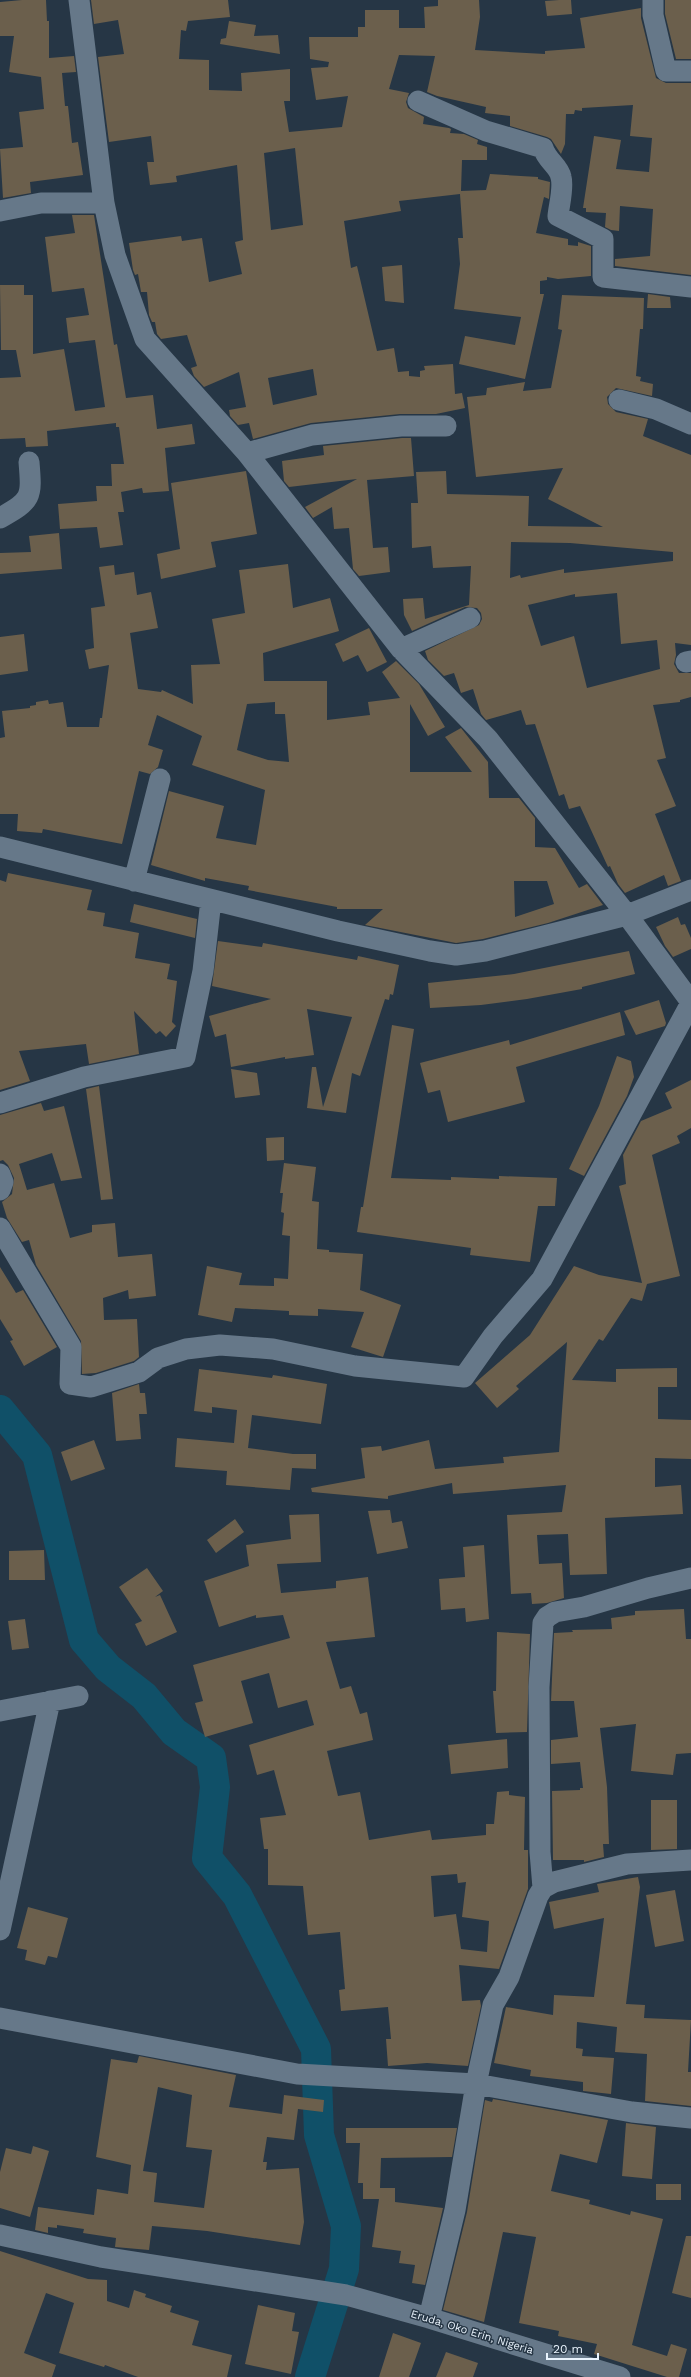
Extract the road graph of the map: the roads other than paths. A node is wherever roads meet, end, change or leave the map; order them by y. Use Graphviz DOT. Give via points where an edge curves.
graph roads {
  1 [pos="79,0"];
  2 [pos="653,0"];
  3 [pos="691,71"];
  4 [pos="418,101"];
  5 [pos="104,203"];
  6 [pos="0,211"];
  7 [pos="691,287"];
  8 [pos="619,400"];
  9 [pos="691,424"];
  10 [pos="446,426"];
  11 [pos="247,453"];
  12 [pos="29,462"];
  13 [pos="0,518"];
  14 [pos="470,618"];
  15 [pos="401,649"];
  16 [pos="160,779"];
  17 [pos="0,847"];
  18 [pos="134,881"];
  19 [pos="691,890"];
  20 [pos="211,900"];
  21 [pos="628,915"];
  22 [pos="691,1003"];
  23 [pos="0,1103"];
  24 [pos="0,1174"];
  25 [pos="0,1190"];
  26 [pos="0,1228"];
  27 [pos="691,1578"];
  28 [pos="78,1696"];
  29 [pos="50,1701"];
  30 [pos="0,1711"];
  31 [pos="691,1860"];
  32 [pos="543,1888"];
  33 [pos="0,1930"];
  34 [pos="0,2018"];
  35 [pos="476,2084"];
  36 [pos="691,2118"];
  37 [pos="0,2235"];
  38 [pos="428,2318"];
  39 [pos="620,2377"];
  1 -- 5 [label="street"];
  2 -- 3 [label="street" via="653,15 666,71"];
  4 -- 7 [label="street" via="486,131 543,148 546,158 554,165 561,178 558,216 603,239 603,277"];
  5 -- 6 [label="street" via="41,203"];
  5 -- 11 [label="street" via="115,255 145,339"];
  8 -- 9 [label="street" via="656,410"];
  10 -- 11 [label="street" via="401,426 312,435"];
  11 -- 15 [label="street"];
  12 -- 13 [label="street" via="31,490 22,506"];
  14 -- 15 [label="street"];
  15 -- 21 [label="street" via="488,739"];
  16 -- 18 [label="street"];
  17 -- 18 [label="street"];
  18 -- 20 [label="street"];
  19 -- 21 [label="street"];
  20 -- 21 [label="street" via="338,931 456,955 485,951"];
  20 -- 23 [label="street" via="203,970 185,1057 84,1077"];
  21 -- 22 [label="street"];
  22 -- 26 [label="street" via="542,1279 493,1336 464,1377 355,1366 273,1349 220,1345 186,1349 158,1358 139,1372 90,1387 70,1384 71,1347"];
  24 -- 25 [label="street" via="3,1182"];
  27 -- 32 [label="street" via="584,1608 555,1612 543,1623 539,1687 540,1852"];
  28 -- 29 [label="street"];
  29 -- 30 [label="street"];
  29 -- 33 [label="street"];
  31 -- 32 [label="street" via="627,1864 554,1882"];
  32 -- 35 [label="street" via="509,1977 493,2005"];
  34 -- 35 [label="street" via="297,2074"];
  35 -- 36 [label="street" via="632,2112"];
  35 -- 38 [label="street" via="454,2210"];
  37 -- 38 [label="street, Eruda, Oko Erin, Nigeria" via="100,2257 339,2294"];
  38 -- 39 [label="street, Eruda, Oko Erin, Nigeria"];
}
